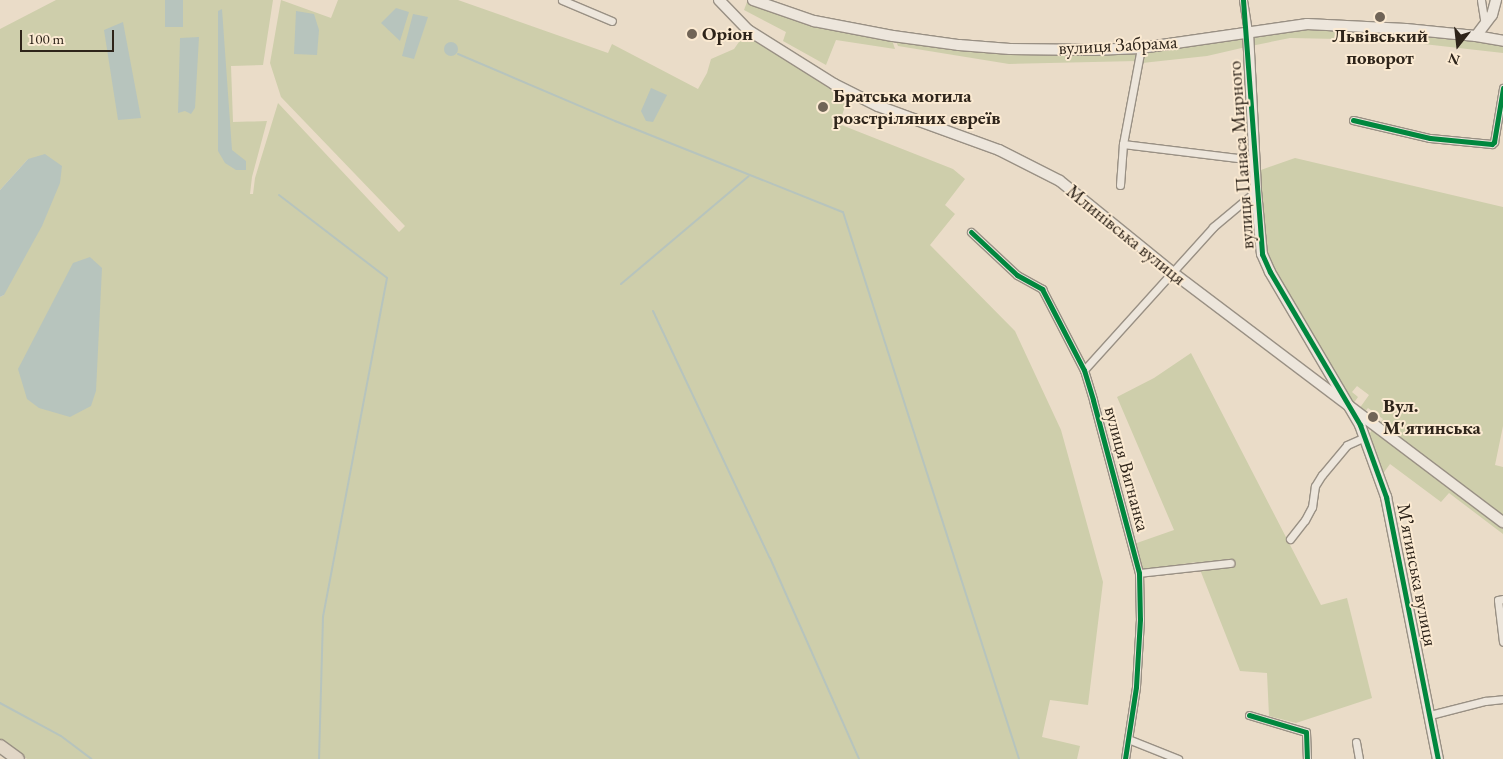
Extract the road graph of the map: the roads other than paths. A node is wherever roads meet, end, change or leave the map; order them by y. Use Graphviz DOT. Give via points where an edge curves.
graph roads {
  1 [pos="562,0"];
  2 [pos="719,0"];
  3 [pos="1244,0"];
  4 [pos="1481,0"];
  5 [pos="1496,0"];
  6 [pos="760,1"];
  7 [pos="612,21"];
  8 [pos="1485,24"];
  9 [pos="1248,32"];
  10 [pos="1476,36"];
  11 [pos="1503,41"];
  12 [pos="1141,48"];
  13 [pos="1503,88"];
  14 [pos="1353,120"];
  15 [pos="1123,144"];
  16 [pos="1254,160"];
  17 [pos="1120,185"];
  18 [pos="1256,191"];
  19 [pos="971,232"];
  20 [pos="1172,272"];
  21 [pos="1084,370"];
  22 [pos="1347,404"];
  23 [pos="1365,437"];
  24 [pos="1503,522"];
  25 [pos="1290,539"];
  26 [pos="1230,563"];
  27 [pos="1139,573"];
  28 [pos="1503,599"];
  29 [pos="1503,642"];
  30 [pos="1503,699"];
  31 [pos="1249,715"];
  32 [pos="1430,715"];
  33 [pos="1128,739"];
  34 [pos="1356,742"];
  35 [pos="0,746"];
  36 [pos="18,759"];
  37 [pos="1125,759"];
  38 [pos="1178,759"];
  39 [pos="1307,759"];
  40 [pos="1359,759"];
  41 [pos="1438,759"];
  1 -- 7 [label="street"];
  2 -- 20 [label="main road, Млинівська вулиця" via="748,30 834,84 878,106 998,150 1060,182"];
  3 -- 9 [label="street"];
  4 -- 8 [label="street"];
  5 -- 8 [label="main road" via="1492,15"];
  6 -- 12 [label="main road, вулиця Забрама" via="814,20 959,45 1085,50"];
  8 -- 10 [label="main road"];
  9 -- 10 [label="main road, вулиця Забрама" via="1307,24"];
  9 -- 12 [label="main road, вулиця Забрама"];
  9 -- 16 [label="main road, вулиця Панаса Мирного"];
  10 -- 11 [label="main road, вулиця Забрама"];
  12 -- 15 [label="street"];
  13 -- 14 [label="street" via="1492,144 1430,138"];
  15 -- 16 [label="street"];
  15 -- 17 [label="street"];
  16 -- 18 [label="main road, вулиця Панаса Мирного"];
  18 -- 20 [label="street, вулиця Панаса Мирного" via="1213,227"];
  18 -- 22 [label="main road, вулиця Панаса Мирного" via="1262,254"];
  19 -- 21 [label="street, вулиця Вигнанка" via="1017,276 1042,289"];
  20 -- 21 [label="street, вулиця Панаса Мирного"];
  20 -- 22 [label="main road, Млинівська вулиця"];
  21 -- 27 [label="street, вулиця Вигнанка"];
  22 -- 23 [label="main road, Мʼятинська вулиця"];
  22 -- 24 [label="main road, Млинівська вулиця"];
  23 -- 25 [label="street" via="1347,445 1322,475 1315,486 1312,507"];
  23 -- 32 [label="main road, Мʼятинська вулиця" via="1386,497"];
  26 -- 27 [label="street"];
  27 -- 33 [label="street, вулиця Вигнанка" via="1136,687"];
  28 -- 29 [label="street" via="1498,600"];
  30 -- 32 [label="street"];
  31 -- 39 [label="street" via="1306,732"];
  32 -- 41 [label="main road, Мʼятинська вулиця"];
  33 -- 37 [label="street, вулиця Вигнанка"];
  33 -- 38 [label="street"];
  34 -- 40 [label="street"];
  35 -- 36 [label="highway"];
}
